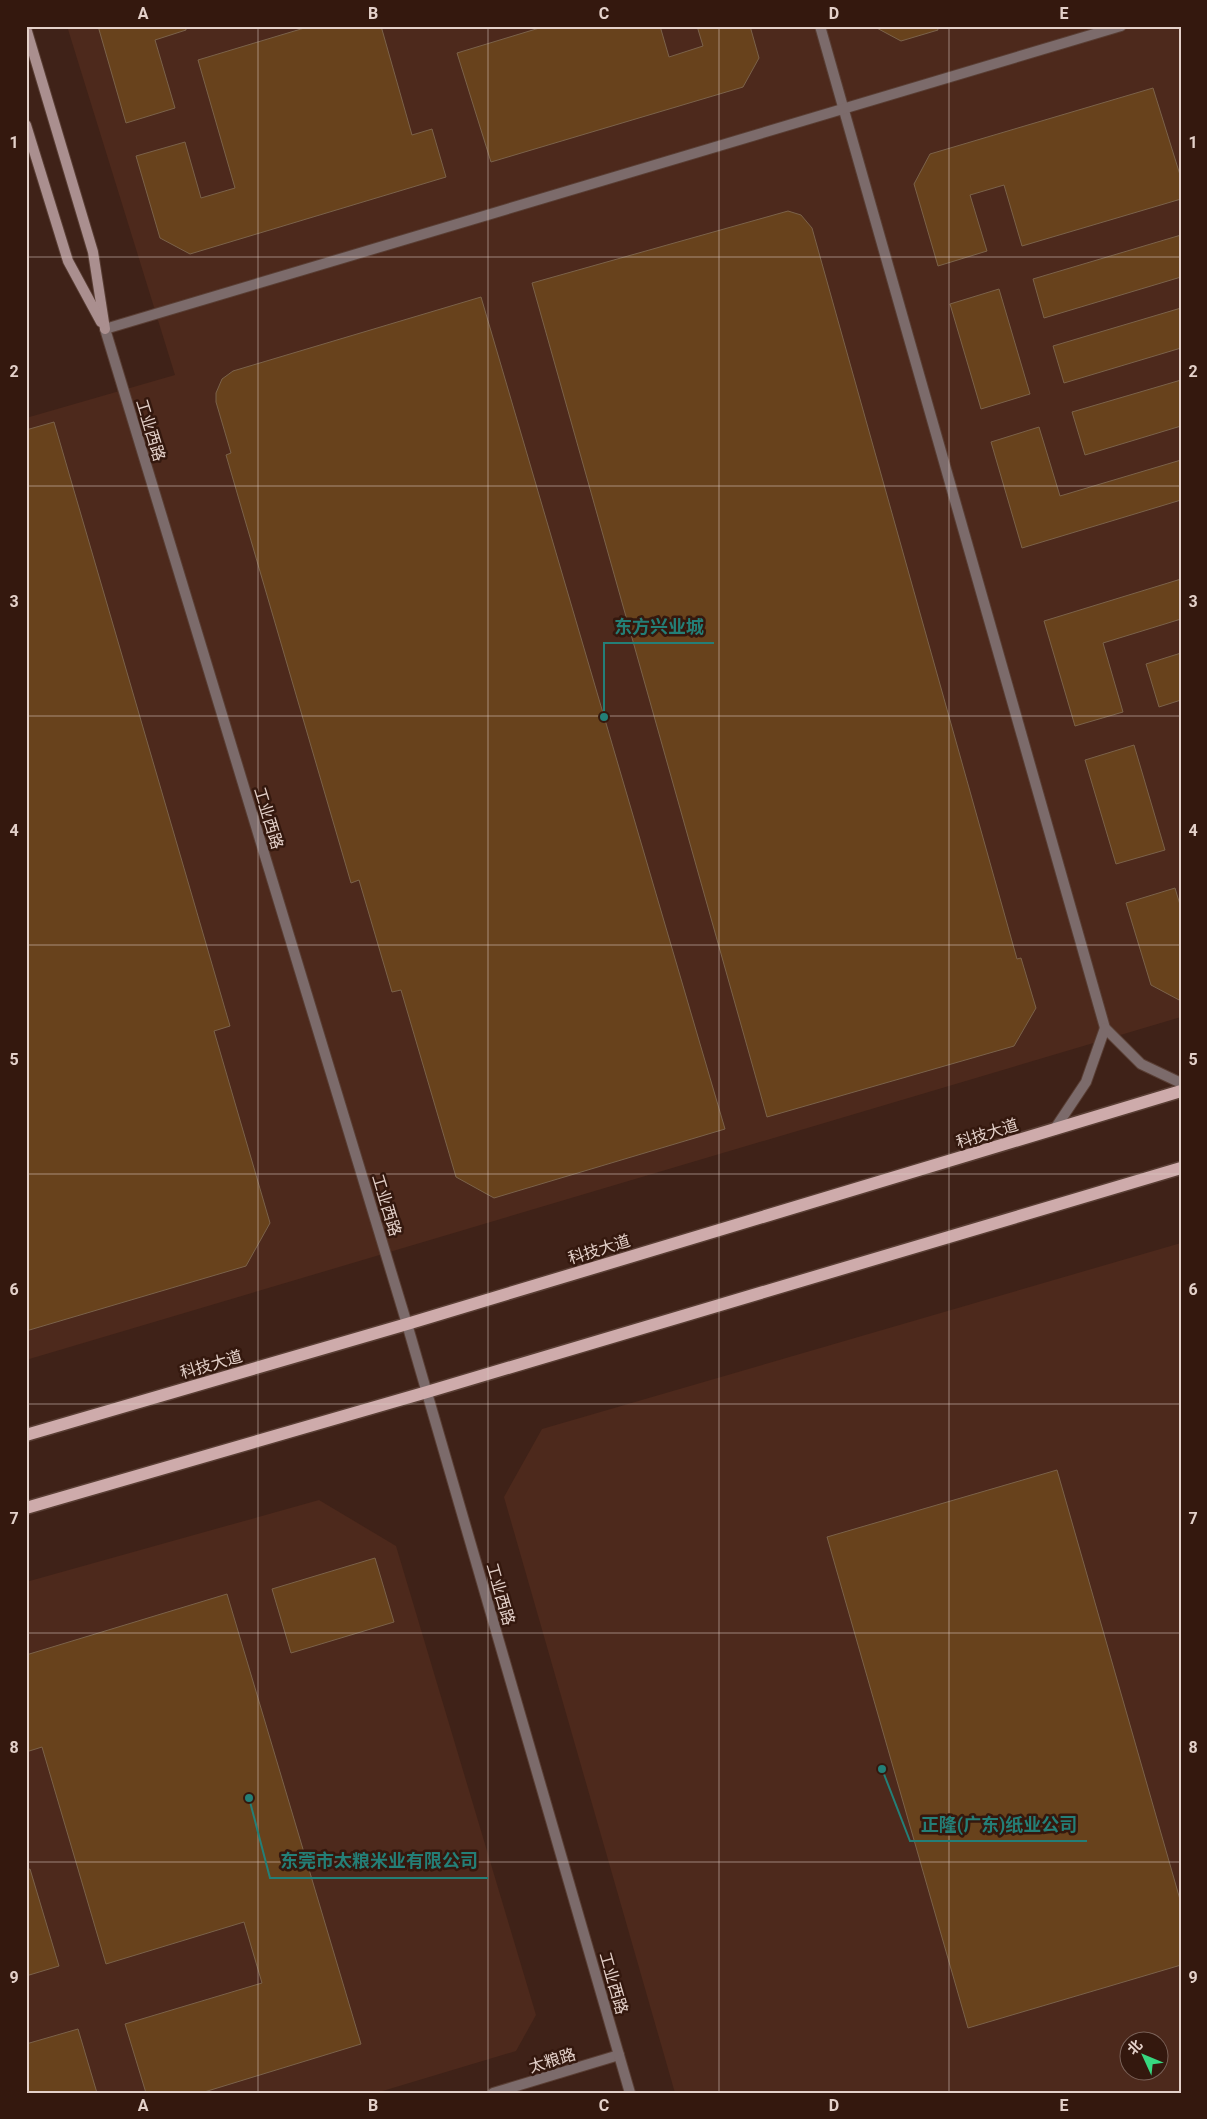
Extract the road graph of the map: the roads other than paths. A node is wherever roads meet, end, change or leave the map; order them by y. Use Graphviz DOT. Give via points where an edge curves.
graph roads {
  1 [pos="820,26"];
  2 [pos="1121,26"];
  3 [pos="26,28"];
  4 [pos="843,109"];
  5 [pos="26,125"];
  6 [pos="105,329"];
  7 [pos="1105,1028"];
  8 [pos="1181,1083"];
  9 [pos="1181,1091"];
  10 [pos="1054,1130"];
  11 [pos="1181,1168"];
  12 [pos="407,1324"];
  13 [pos="427,1392"];
  14 [pos="26,1435"];
  15 [pos="26,1508"];
  16 [pos="619,2055"];
  17 [pos="493,2093"];
  18 [pos="630,2093"];
  1 -- 4 [label="street"];
  2 -- 4 [label="street"];
  3 -- 6 [label="street, 工业西路" via="93,252"];
  4 -- 6 [label="street"];
  4 -- 7 [label="street"];
  5 -- 6 [label="street, 工业西路" via="68,261"];
  6 -- 12 [label="street, 工业西路"];
  7 -- 8 [label="street" via="1141,1064"];
  7 -- 10 [label="street" via="1086,1082"];
  9 -- 10 [label="main road, 科技大道"];
  10 -- 12 [label="main road, 科技大道"];
  11 -- 13 [label="main road"];
  12 -- 13 [label="street, 工业西路"];
  12 -- 14 [label="main road, 科技大道"];
  13 -- 15 [label="main road"];
  13 -- 16 [label="street, 工业西路"];
  16 -- 17 [label="street, 太粮路"];
  16 -- 18 [label="street, 工业西路"];
}
